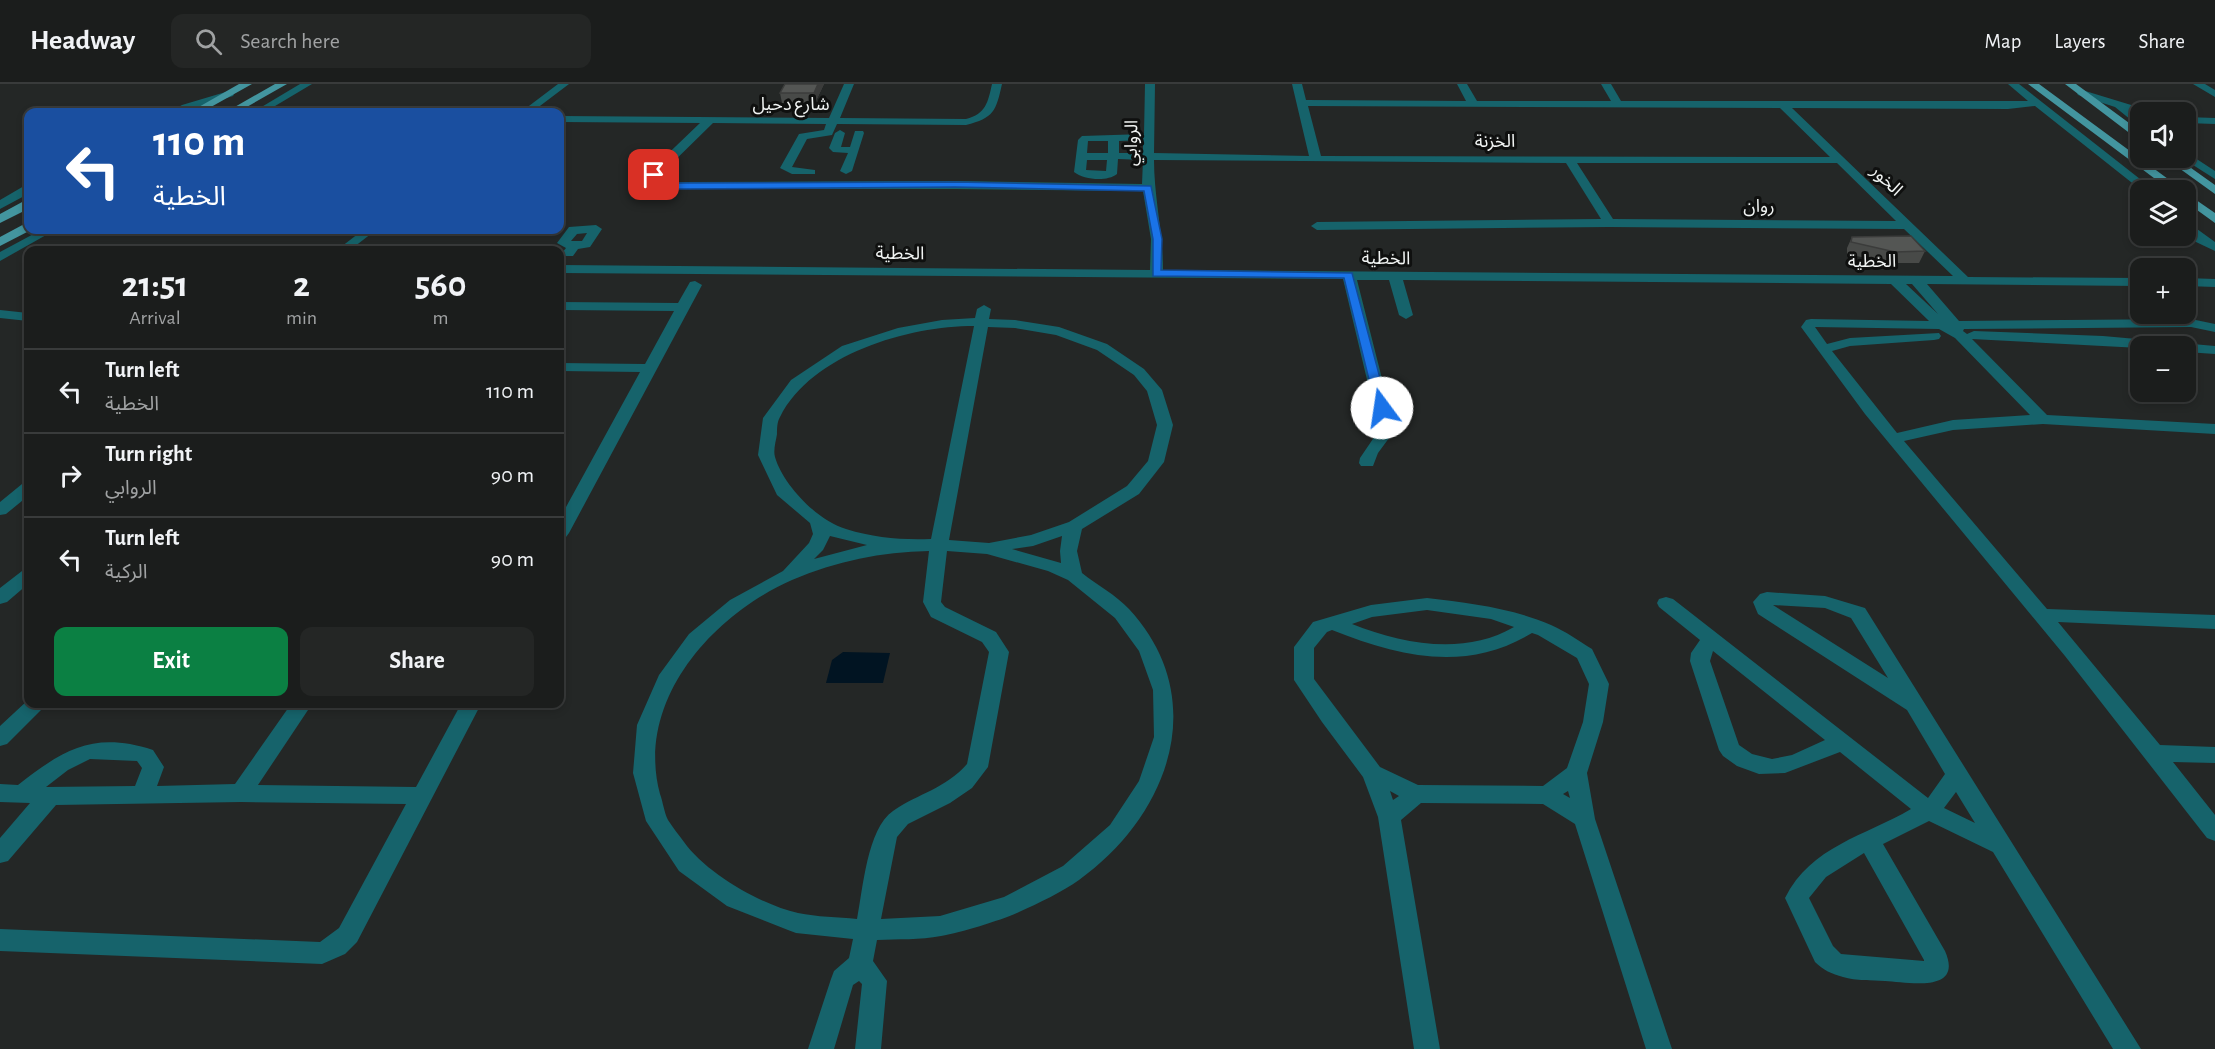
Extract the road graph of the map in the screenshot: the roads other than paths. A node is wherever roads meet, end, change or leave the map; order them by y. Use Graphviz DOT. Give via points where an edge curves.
graph roads {
  1 [pos="247,84"];
  2 [pos="282,84"];
  3 [pos="307,84"];
  4 [pos="564,84"];
  5 [pos="849,84"];
  6 [pos="997,84"];
  7 [pos="1150,84"];
  8 [pos="1297,84"];
  9 [pos="1462,84"];
  10 [pos="1605,84"];
  11 [pos="2013,84"];
  12 [pos="2033,84"];
  13 [pos="2070,84"];
  14 [pos="2198,84"];
  15 [pos="2082,93"];
  16 [pos="229,94"];
  17 [pos="2215,94"];
  18 [pos="2034,99"];
  19 [pos="1303,103"];
  20 [pos="1474,105"];
  21 [pos="1618,105"];
  22 [pos="2119,105"];
  23 [pos="1784,106"];
  24 [pos="2008,106"];
  25 [pos="184,108"];
  26 [pos="203,108"];
  27 [pos="238,108"];
  28 [pos="265,108"];
  29 [pos="531,108"];
  30 [pos="2130,108"];
  31 [pos="2196,113"];
  32 [pos="2130,114"];
  33 [pos="2215,114"];
  34 [pos="2054,115"];
  35 [pos="564,118"];
  36 [pos="710,120"];
  37 [pos="2196,120"];
  38 [pos="832,121"];
  39 [pos="2215,121"];
  40 [pos="2070,128"];
  41 [pos="2130,129"];
  42 [pos="834,133"];
  43 [pos="870,133"];
  44 [pos="946,133"];
  45 [pos="1149,137"];
  46 [pos="1114,138"];
  47 [pos="2122,149"];
  48 [pos="855,150"];
  49 [pos="1113,156"];
  50 [pos="1081,157"];
  51 [pos="1150,158"];
  52 [pos="1316,159"];
  53 [pos="1569,159"];
  54 [pos="1841,160"];
  55 [pos="2196,162"];
  56 [pos="2184,168"];
  57 [pos="846,171"];
  58 [pos="811,172"];
  59 [pos="2215,176"];
  60 [pos="2135,180"];
  61 [pos="2164,180"];
  62 [pos="1148,188"];
  63 [pos="2215,190"];
  64 [pos="24,191"];
  65 [pos="0,205"];
  66 [pos="2196,205"];
  67 [pos="24,206"];
  68 [pos="0,219"];
  69 [pos="2215,219"];
  70 [pos="1609,223"];
  71 [pos="1908,225"];
  72 [pos="1317,226"];
  73 [pos="24,228"];
  74 [pos="42,234"];
  75 [pos="365,234"];
  76 [pos="2196,235"];
  77 [pos="0,242"];
  78 [pos="348,246"];
  79 [pos="2215,247"];
  80 [pos="0,257"];
  81 [pos="565,259"];
  82 [pos="1156,273"];
  83 [pos="1349,275"];
  84 [pos="1395,276"];
  85 [pos="1893,279"];
  86 [pos="1915,279"];
  87 [pos="1964,280"];
  88 [pos="2130,282"];
  89 [pos="2196,282"];
  90 [pos="2215,282"];
  91 [pos="695,285"];
  92 [pos="564,306"];
  93 [pos="683,307"];
  94 [pos="0,314"];
  95 [pos="1406,315"];
  96 [pos="983,316"];
  97 [pos="24,317"];
  98 [pos="2090,323"];
  99 [pos="1942,325"];
  100 [pos="2215,328"];
  101 [pos="1958,330"];
  102 [pos="2103,340"];
  103 [pos="1823,349"];
  104 [pos="2215,350"];
  105 [pos="564,367"];
  106 [pos="650,368"];
  107 [pos="2043,419"];
  108 [pos="2215,429"];
  109 [pos="1894,438"];
  110 [pos="1367,463"];
  111 [pos="24,492"];
  112 [pos="0,510"];
  113 [pos="818,521"];
  114 [pos="564,526"];
  115 [pos="1075,526"];
  116 [pos="939,545"];
  117 [pos="893,546"];
  118 [pos="988,548"];
  119 [pos="1074,576"];
  120 [pos="24,577"];
  121 [pos="784,577"];
  122 [pos="0,598"];
  123 [pos="1666,603"];
  124 [pos="2043,615"];
  125 [pos="2215,622"];
  126 [pos="1332,623"];
  127 [pos="1531,625"];
  128 [pos="1712,639"];
  129 [pos="1913,704"];
  130 [pos="33,708"];
  131 [pos="299,708"];
  132 [pos="469,708"];
  133 [pos="0,738"];
  134 [pos="1842,742"];
  135 [pos="2155,753"];
  136 [pos="2215,754"];
  137 [pos="1372,773"];
  138 [pos="1576,773"];
  139 [pos="1956,775"];
  140 [pos="0,793"];
  141 [pos="241,793"];
  142 [pos="23,794"];
  143 [pos="142,794"];
  144 [pos="1416,794"];
  145 [pos="1547,795"];
  146 [pos="50,796"];
  147 [pos="423,796"];
  148 [pos="1929,810"];
  149 [pos="1389,817"];
  150 [pos="1584,819"];
  151 [pos="2215,832"];
  152 [pos="1868,839"];
  153 [pos="1999,845"];
  154 [pos="0,854"];
  155 [pos="866,930"];
  156 [pos="0,940"];
  157 [pos="860,964"];
  158 [pos="821,1049"];
  159 [pos="867,1049"];
  160 [pos="1427,1049"];
  161 [pos="1659,1049"];
  162 [pos="2128,1049"];
  1 -- 16 [label="main road"];
  2 -- 27 [label="main road"];
  3 -- 28 [label="street"];
  4 -- 29 [label="street"];
  5 -- 38 [label="street"];
  6 -- 38 [label="street, شارع دحيل" via="991,110 972,120"];
  7 -- 45 [label="street, الروابي"];
  8 -- 19 [label="street"];
  9 -- 20 [label="street"];
  10 -- 21 [label="street"];
  11 -- 18 [label="street"];
  12 -- 47 [label="main road"];
  13 -- 15 [label="main road"];
  14 -- 17 [label="street"];
  15 -- 22 [label="street"];
  15 -- 41 [label="main road"];
  16 -- 25 [label="street"];
  16 -- 26 [label="main road"];
  18 -- 24 [label="street" via="2031,104"];
  18 -- 34 [label="street"];
  19 -- 20 [label="street"];
  19 -- 52 [label="street"];
  20 -- 21 [label="street"];
  21 -- 23 [label="street"];
  22 -- 30 [label="street"];
  22 -- 32 [label="street"];
  23 -- 24 [label="street"];
  23 -- 54 [label="street, الخور"];
  24 -- 34 [label="street"];
  31 -- 33 [label="street"];
  34 -- 40 [label="street"];
  35 -- 36 [label="street, شارع دحيل"];
  36 -- 38 [label="street, شارع دحيل"];
  36 -- 62 [label="street" via="656,171 656,178 678,186"];
  37 -- 39 [label="street"];
  38 -- 42 [label="street"];
  40 -- 47 [label="main road"];
  40 -- 60 [label="street"];
  42 -- 43 [label="street"];
  42 -- 48 [label="street" via="835,149"];
  42 -- 58 [label="street" via="803,136 786,168"];
  43 -- 44 [label="street"];
  43 -- 48 [label="street"];
  45 -- 46 [label="street"];
  45 -- 51 [label="street, الروابي"];
  46 -- 49 [label="street"];
  46 -- 50 [label="street" via="1083,140"];
  47 -- 61 [label="main road"];
  48 -- 57 [label="street"];
  49 -- 50 [label="street, الخزنة"];
  49 -- 50 [label="street" via="1112,172 1108,175 1080,172"];
  49 -- 51 [label="street, الخزنة"];
  51 -- 52 [label="street, الخزنة"];
  51 -- 62 [label="street, الروابي"];
  52 -- 53 [label="street, الخزنة"];
  53 -- 54 [label="street, الخزنة"];
  53 -- 70 [label="street"];
  54 -- 71 [label="street, الخور"];
  55 -- 59 [label="street"];
  56 -- 63 [label="main road"];
  62 -- 82 [label="street, الروابي" via="1157,239"];
  64 -- 65 [label="street"];
  66 -- 69 [label="main road"];
  67 -- 68 [label="main road"];
  70 -- 71 [label="street, روان"];
  70 -- 72 [label="street, روان"];
  71 -- 87 [label="street, الخور"];
  73 -- 77 [label="main road"];
  74 -- 80 [label="street"];
  75 -- 78 [label="street"];
  76 -- 79 [label="street"];
  81 -- 82 [label="street, الخطية"];
  82 -- 83 [label="street, الخطية"];
  83 -- 84 [label="street, الخطية"];
  83 -- 110 [label="street" via="1388,430 1368,454"];
  84 -- 85 [label="street, الخطية"];
  84 -- 95 [label="street"];
  85 -- 86 [label="street, الخطية"];
  85 -- 99 [label="street"];
  86 -- 87 [label="street, الخطية"];
  86 -- 101 [label="street"];
  87 -- 88 [label="street, الخطية"];
  89 -- 90 [label="street"];
  91 -- 93 [label="street"];
  92 -- 93 [label="street"];
  93 -- 106 [label="street"];
  94 -- 97 [label="street"];
  96 -- 113 [label="street" via="898,332 847,350 796,383 771,418 766,455 783,491"];
  96 -- 115 [label="street" via="1059,331 1102,347 1139,372 1154,390 1165,425 1156,462 1133,490"];
  96 -- 116 [label="street"];
  98 -- 100 [label="street" via="2191,323"];
  98 -- 101 [label="street"];
  98 -- 102 [label="street"];
  99 -- 101 [label="street"];
  99 -- 103 [label="street" via="1808,325"];
  101 -- 102 [label="street"];
  101 -- 103 [label="street" via="1850,342"];
  101 -- 107 [label="street"];
  102 -- 104 [label="street"];
  103 -- 109 [label="street"];
  105 -- 106 [label="street"];
  106 -- 114 [label="street"];
  107 -- 108 [label="street"];
  107 -- 109 [label="street" via="1953,424"];
  109 -- 124 [label="street"];
  111 -- 112 [label="street"];
  113 -- 117 [label="street" via="838,533"];
  113 -- 121 [label="street" via="822,534 817,546"];
  115 -- 118 [label="street" via="1033,540"];
  115 -- 119 [label="street" via="1068,547"];
  116 -- 117 [label="street"];
  116 -- 118 [label="street"];
  116 -- 155 [label="street" via="932,602 944,616 989,637 999,652 977,767 942,797 900,818 886,834"];
  117 -- 121 [label="street" via="834,558"];
  118 -- 119 [label="street"];
  119 -- 155 [label="street" via="1122,613 1148,648 1163,690 1164,737 1149,784 1118,831 1071,873 1010,905 940,926"];
  120 -- 122 [label="street"];
  121 -- 155 [label="street" via="736,604 696,639 666,680 647,725 644,773 657,821 687,864 735,899 796,923"];
  123 -- 128 [label="street"];
  124 -- 125 [label="street"];
  124 -- 135 [label="street"];
  126 -- 127 [label="street" via="1371,611 1427,604 1493,612"];
  126 -- 127 [label="street" via="1374,640 1442,653 1491,646"];
  126 -- 137 [label="street" via="1320,627 1304,647 1304,680"];
  127 -- 138 [label="street" via="1585,654 1599,684 1593,722"];
  128 -- 134 [label="street"];
  128 -- 134 [label="street" via="1701,653 1700,662 1730,750 1741,760 1762,768 1778,768"];
  129 -- 129 [label="street" via="1858,613 1827,602 1767,598 1762,602 1765,609"];
  129 -- 139 [label="street"];
  130 -- 133 [label="street"];
  131 -- 141 [label="street"];
  132 -- 147 [label="street"];
  134 -- 148 [label="street"];
  135 -- 136 [label="street"];
  135 -- 151 [label="street"];
  137 -- 144 [label="street"];
  137 -- 149 [label="street"];
  138 -- 145 [label="street"];
  138 -- 150 [label="street"];
  139 -- 148 [label="street"];
  139 -- 153 [label="street"];
  140 -- 142 [label="street"];
  141 -- 143 [label="street"];
  141 -- 147 [label="street"];
  142 -- 143 [label="street" via="60,764 88,751 146,756 153,767"];
  142 -- 146 [label="street"];
  143 -- 146 [label="street"];
  144 -- 145 [label="street"];
  144 -- 149 [label="street"];
  145 -- 150 [label="street"];
  146 -- 154 [label="street"];
  147 -- 156 [label="street" via="348,935 322,953"];
  148 -- 152 [label="street"];
  148 -- 153 [label="street"];
  149 -- 160 [label="street"];
  150 -- 161 [label="street"];
  152 -- 152 [label="street" via="1812,875 1801,885 1797,897 1824,954 1832,962 1845,967 1930,973 1936,969 1936,959"];
  153 -- 162 [label="street"];
  155 -- 157 [label="street"];
  157 -- 158 [label="street" via="843,980"];
  157 -- 159 [label="street" via="875,981"];
}
